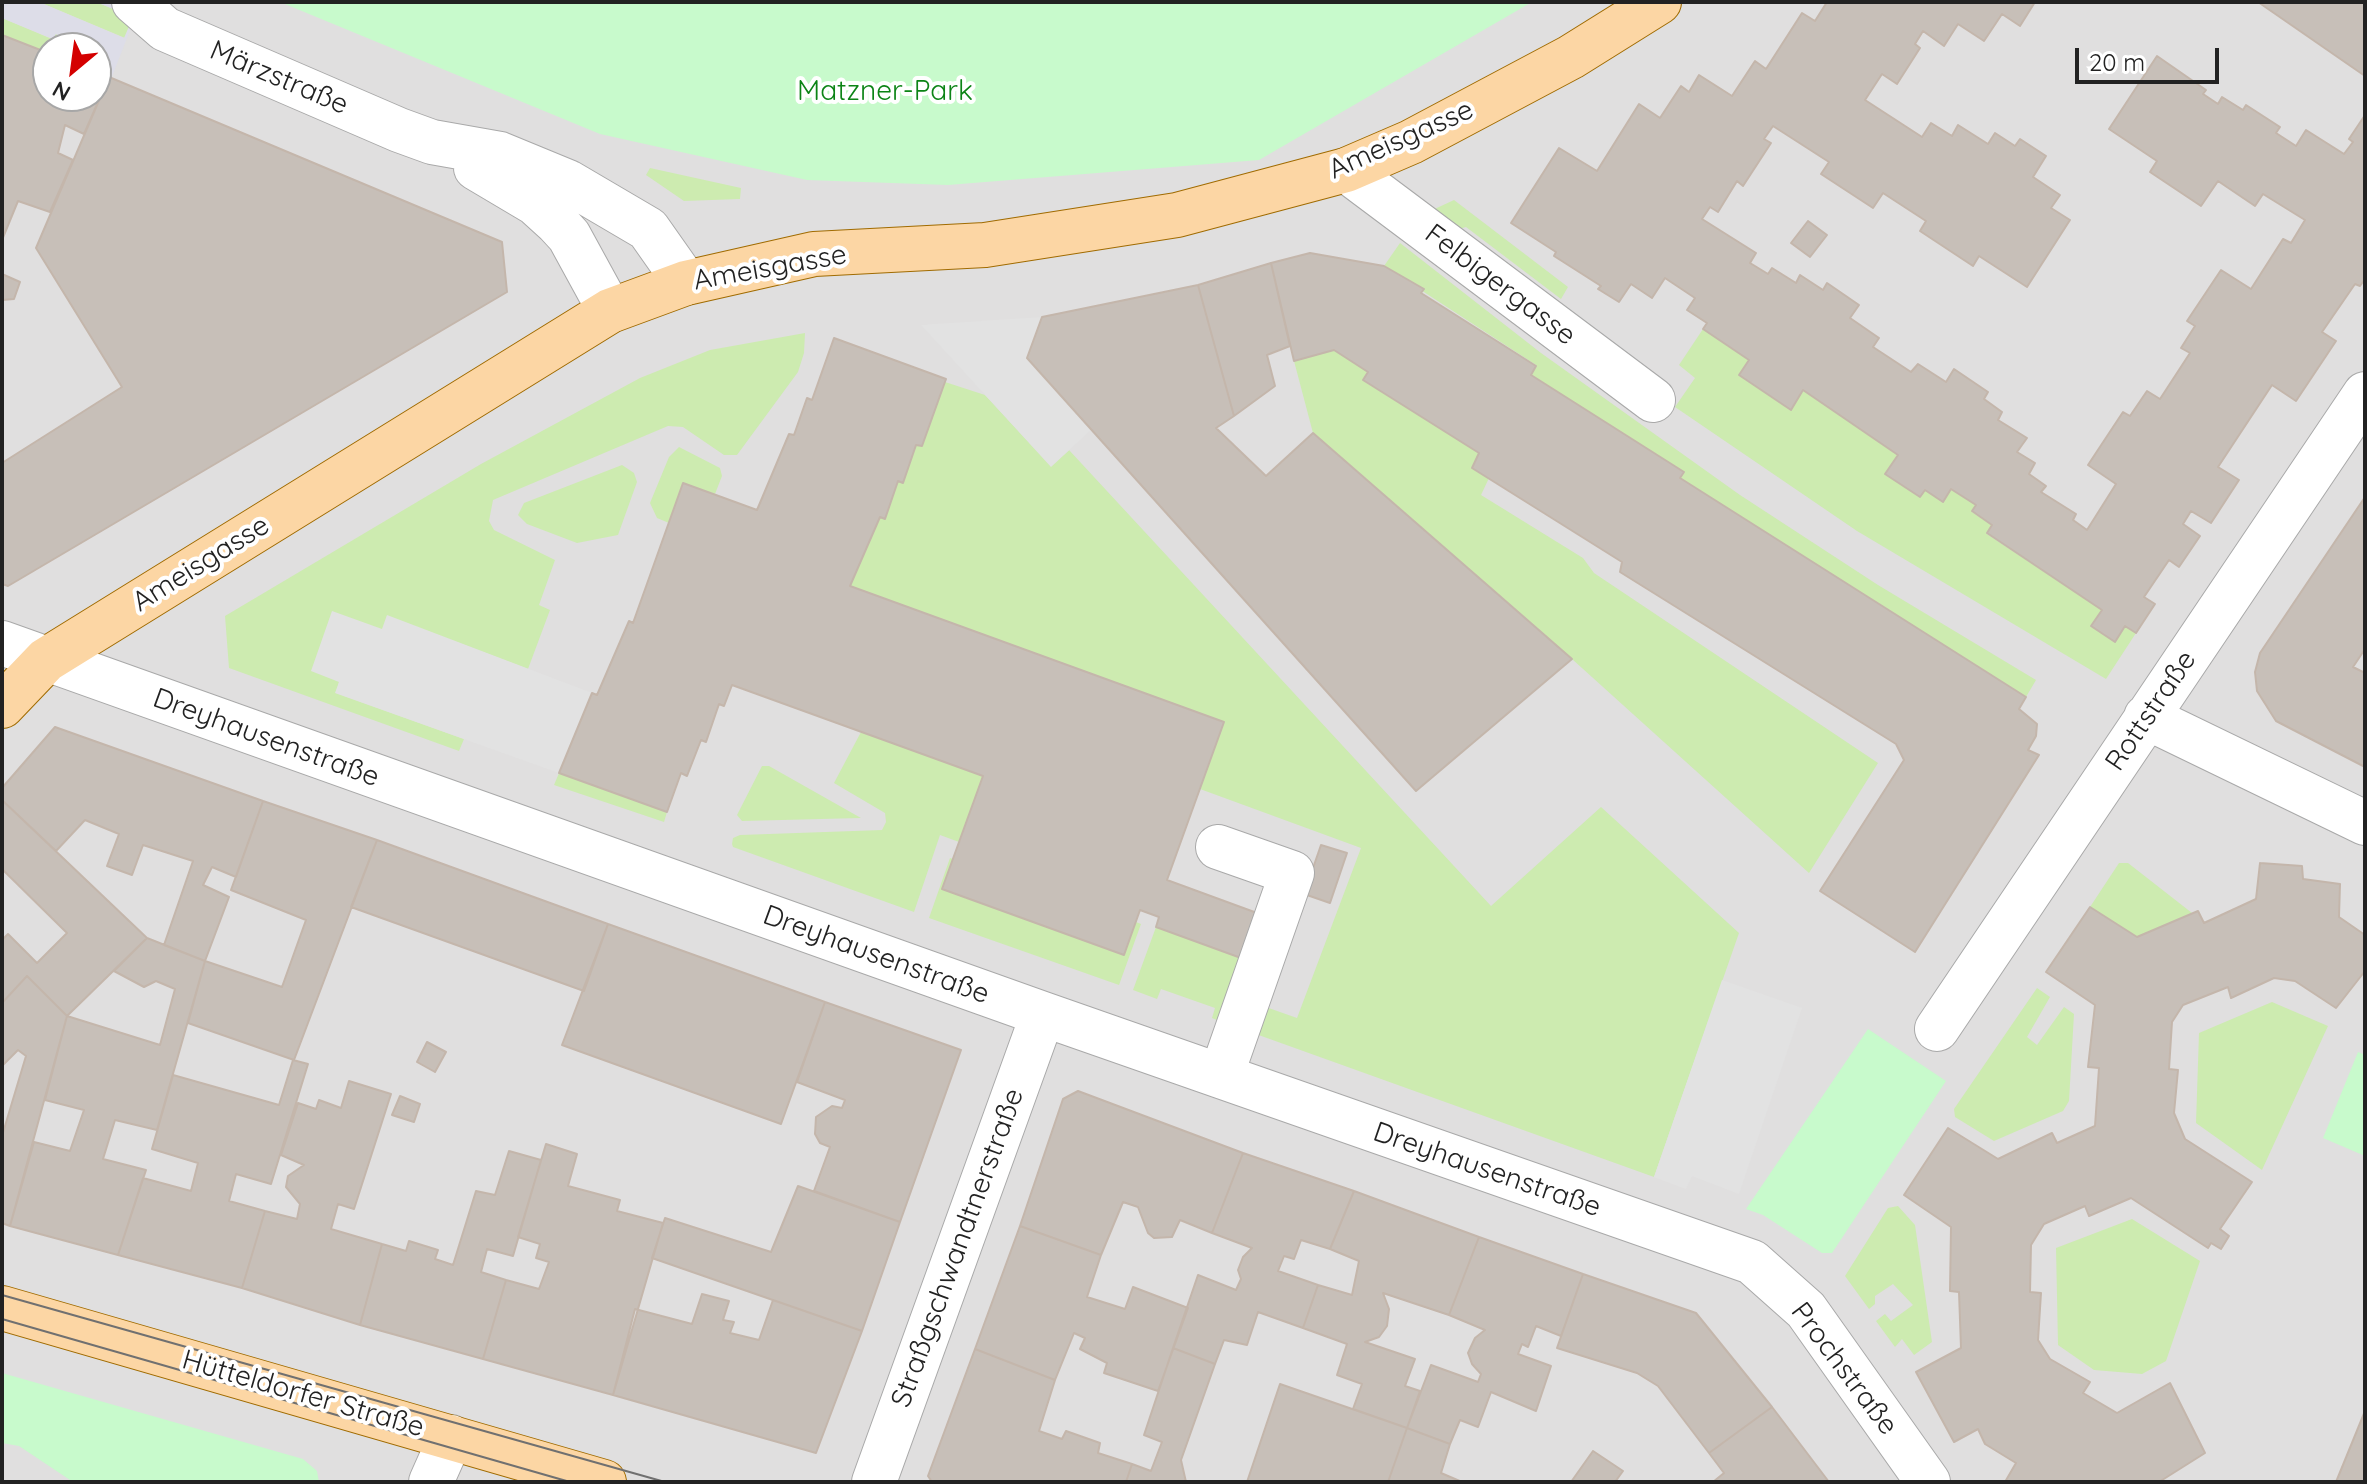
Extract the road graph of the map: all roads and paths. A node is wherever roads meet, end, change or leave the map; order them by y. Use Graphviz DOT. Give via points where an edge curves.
graph roads {
  1 [pos="1659,2"];
  2 [pos="150,16"];
  3 [pos="432,142"];
  4 [pos="1346,170"];
  5 [pos="686,283"];
  6 [pos="610,311"];
  7 [pos="2365,394"];
  8 [pos="1653,400"];
  9 [pos="2,643"];
  10 [pos="46,660"];
  11 [pos="2,706"];
  12 [pos="2146,717"];
  13 [pos="2365,823"];
  14 [pos="1218,847"];
  15 [pos="1043,1014"];
  16 [pos="1937,1029"];
  17 [pos="1221,1076"];
  18 [pos="1752,1262"];
  19 [pos="2,1308"];
  20 [pos="451,1437"];
  21 [pos="431,1482"];
  22 [pos="604,1482"];
  23 [pos="874,1482"];
  24 [pos="1928,1482"];
  1 -- 4 [label="main road, Ameisgasse" via="1558,64 1411,142"];
  2 -- 3 [label="street, Märzstraße"];
  3 -- 5 [label="street, Märzstraße" via="500,154 568,182 648,229"];
  3 -- 6 [label="street, Märzstraße" via="535,203 557,223"];
  4 -- 5 [label="main road, Ameisgasse" via="1177,215 985,245 814,254"];
  4 -- 8 [label="street, Felbigergasse"];
  5 -- 6 [label="main road, Ameisgasse"];
  6 -- 10 [label="main road, Ameisgasse"];
  7 -- 12 [label="street, Rottstraße"];
  9 -- 10 [label="street, Dreyhausenstraße"];
  10 -- 11 [label="main road, Ameisgasse"];
  10 -- 15 [label="street, Dreyhausenstraße"];
  12 -- 13 [label="street"];
  12 -- 16 [label="street, Rottstraße"];
  14 -- 17 [label="street" via="1292,873"];
  15 -- 17 [label="street, Dreyhausenstraße"];
  15 -- 23 [label="street, Straßgschwandtnerstraße"];
  17 -- 18 [label="street, Dreyhausenstraße"];
  18 -- 24 [label="street, Prochstraße" via="1806,1310"];
  19 -- 20 [label="main road, Hütteldorfer Straße"];
  20 -- 21 [label="street"];
  20 -- 22 [label="main road, Hütteldorfer Straße"];
}
